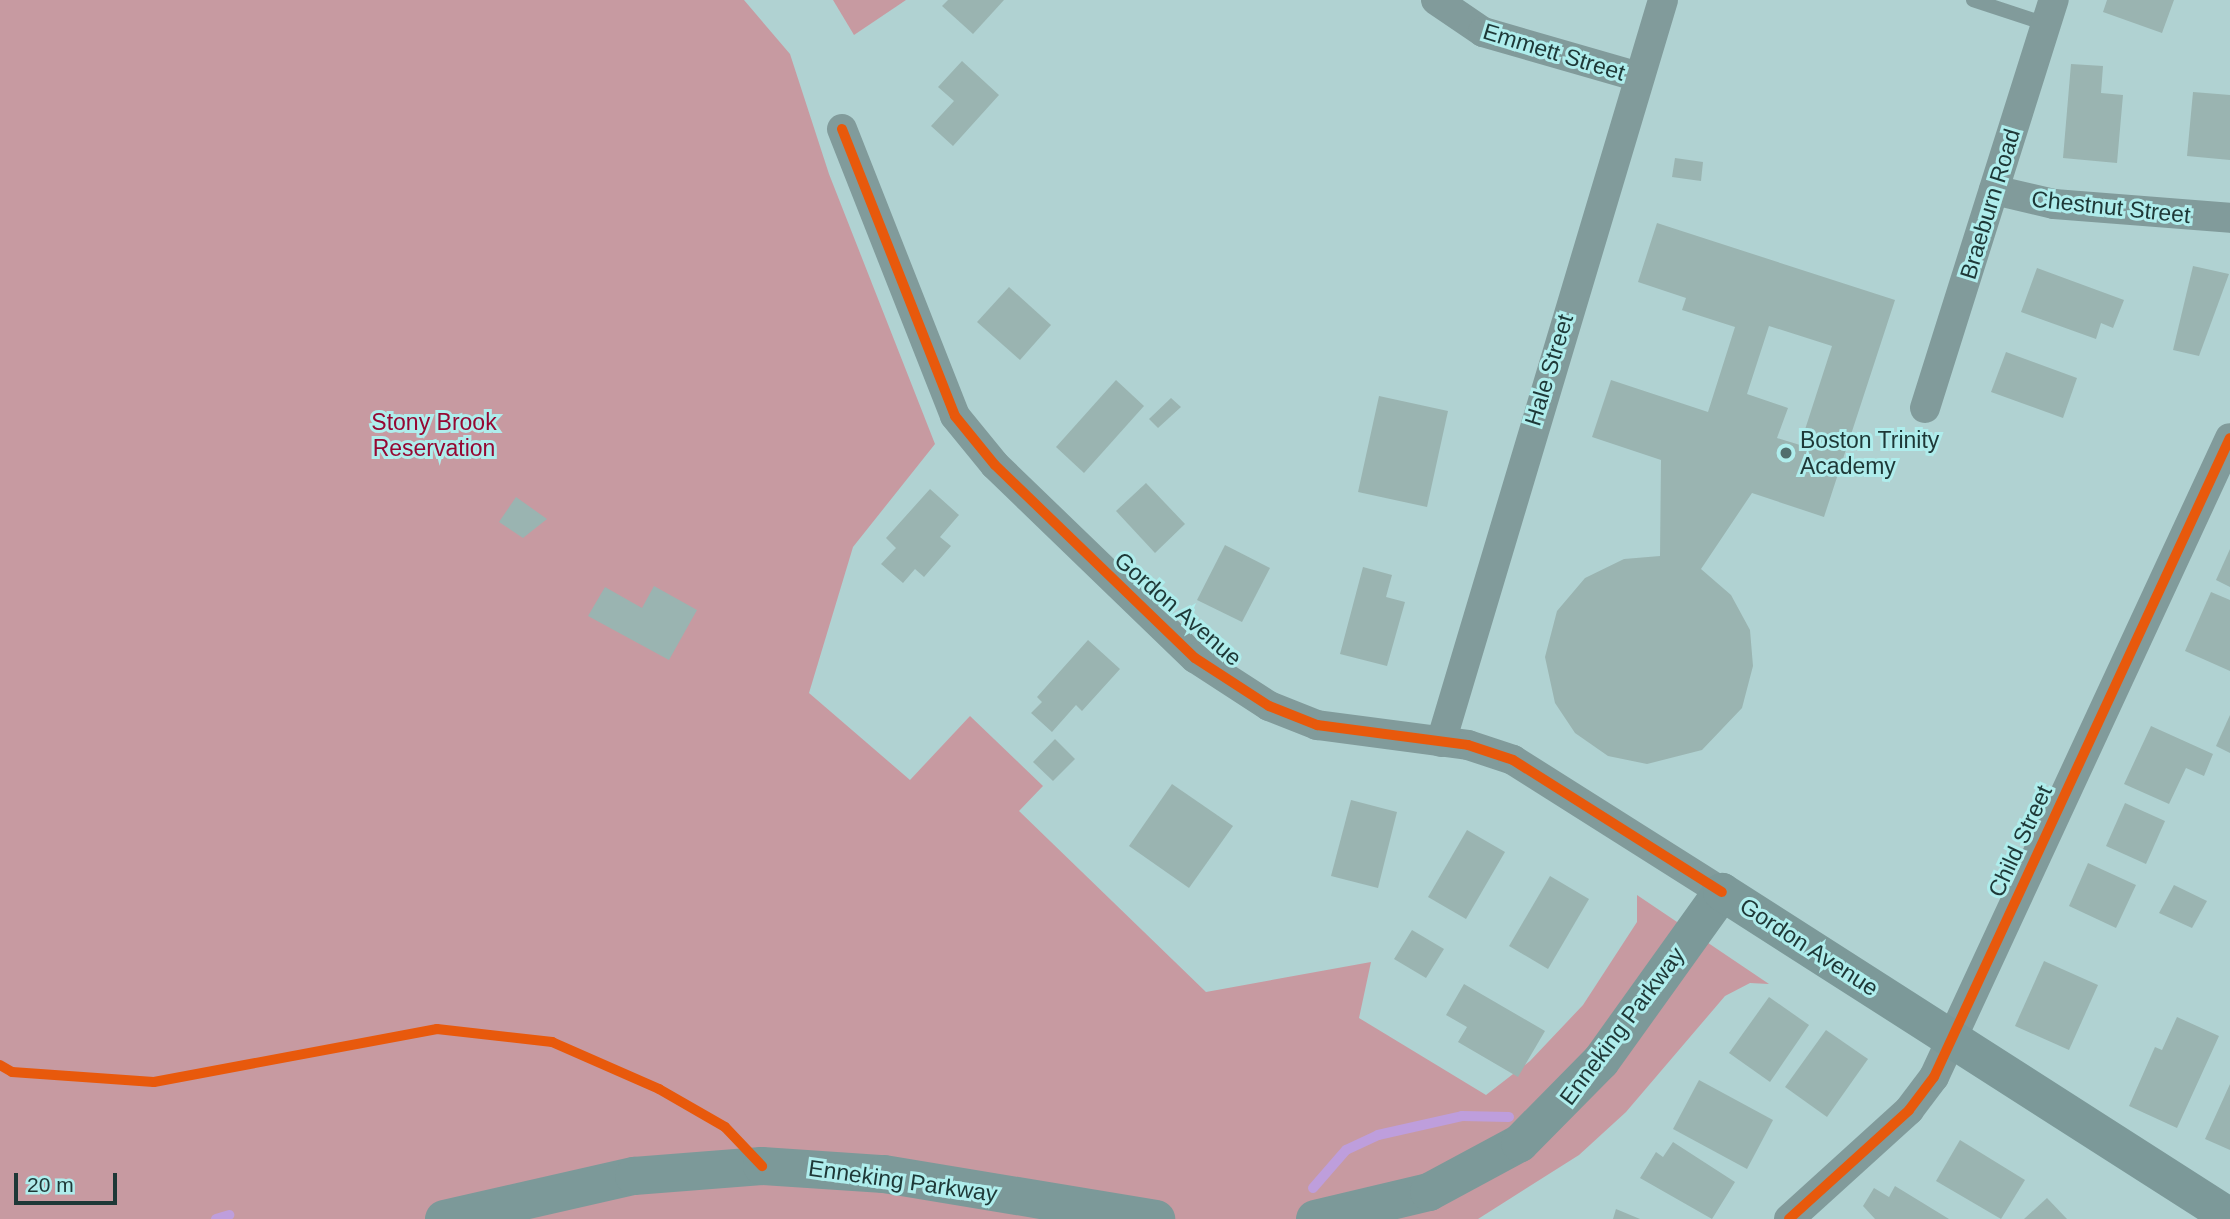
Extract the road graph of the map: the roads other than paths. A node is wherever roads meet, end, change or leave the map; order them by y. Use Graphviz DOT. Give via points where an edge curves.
graph roads {
  1 [pos="1436,0"];
  2 [pos="1662,0"];
  3 [pos="1973,0"];
  4 [pos="2050,12"];
  5 [pos="1639,77"];
  6 [pos="842,129"];
  7 [pos="1994,190"];
  8 [pos="2230,218"];
  9 [pos="1925,408"];
  10 [pos="2230,438"];
  11 [pos="1441,742"];
  12 [pos="1722,892"];
  13 [pos="1951,1040"];
  14 [pos="2230,1217"];
  15 [pos="444,1219"];
  16 [pos="1156,1219"];
  17 [pos="1315,1219"];
  18 [pos="1789,1219"];
  1 -- 5 [label="street, Emmett Street" via="1483,33"];
  2 -- 5 [label="street, Hale Street"];
  3 -- 4 [label="lane"];
  4 -- 7 [label="street, Braeburn Road"];
  5 -- 11 [label="street, Hale Street"];
  6 -- 11 [label="street, Gordon Avenue" via="945,398 995,465 1133,602 1244,692 1317,725"];
  7 -- 8 [label="street, Chestnut Street" via="2054,204"];
  7 -- 9 [label="street, Braeburn Road"];
  10 -- 13 [label="street, Child Street"];
  11 -- 12 [label="street, Gordon Avenue" via="1513,760"];
  12 -- 13 [label="main road, Gordon Avenue"];
  12 -- 17 [label="main road, Enneking Parkway" via="1601,1061 1520,1143 1429,1192"];
  13 -- 14 [label="main road, Gordon Avenue"];
  13 -- 18 [label="street, Child Street" via="1909,1110"];
  15 -- 16 [label="main road, Enneking Parkway" via="634,1175 762,1166 895,1176"];
}
